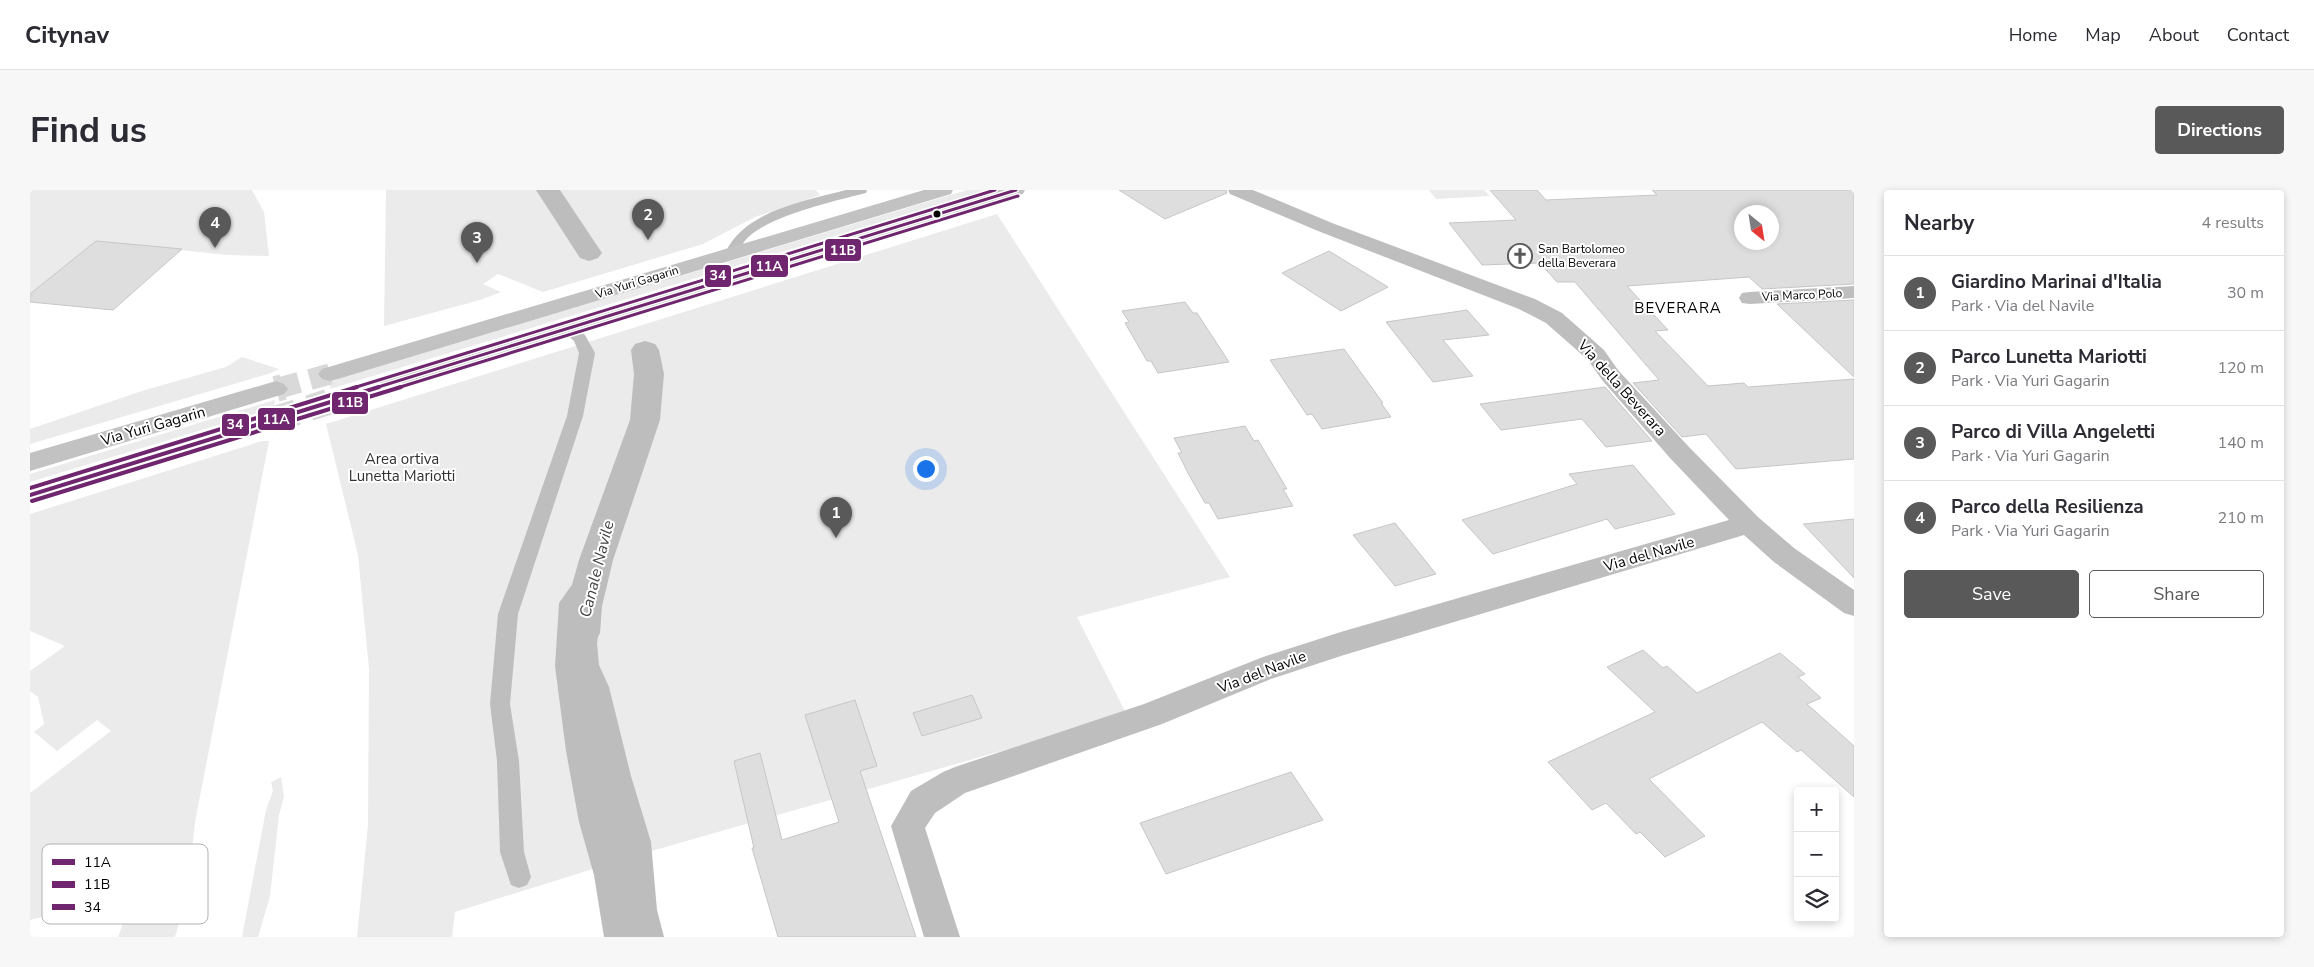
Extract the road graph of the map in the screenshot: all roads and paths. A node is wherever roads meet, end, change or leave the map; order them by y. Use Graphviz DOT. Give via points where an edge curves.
graph roads {
  1 [pos="861,190"];
  2 [pos="944,190"];
  3 [pos="1016,190"];
  4 [pos="1237,190"];
  5 [pos="732,253"];
  6 [pos="1854,292"];
  7 [pos="1750,298"];
  8 [pos="567,328"];
  9 [pos="330,374"];
  10 [pos="276,389"];
  11 [pos="328,402"];
  12 [pos="272,420"];
  13 [pos="30,462"];
  14 [pos="30,495"];
  15 [pos="1749,524"];
  16 [pos="1854,605"];
  17 [pos="519,878"];
  18 [pos="942,937"];
  1 -- 5 [label="lane" via="763,222 738,240"];
  2 -- 5 [label="main road, Via Yuri Gagarin"];
  3 -- 8 [label="main road, Via Yuri Gagarin"];
  4 -- 15 [label="street, Via della Beverara" via="1527,304 1554,318 1596,355 1685,459"];
  5 -- 9 [label="main road, Via Yuri Gagarin"];
  6 -- 7 [label="street, Via Marco Polo"];
  8 -- 11 [label="main road, Via Yuri Gagarin"];
  8 -- 17 [label="lane" via="580,338 587,353 575,416 508,614 500,704 508,761 512,852"];
  10 -- 13 [label="main road, Via Yuri Gagarin"];
  12 -- 14 [label="main road, Via Yuri Gagarin"];
  15 -- 16 [label="street, Via della Beverara" via="1784,555"];
  15 -- 18 [label="street, Via del Navile" via="1289,660 1143,718 955,782 923,802 908,826"];
}
